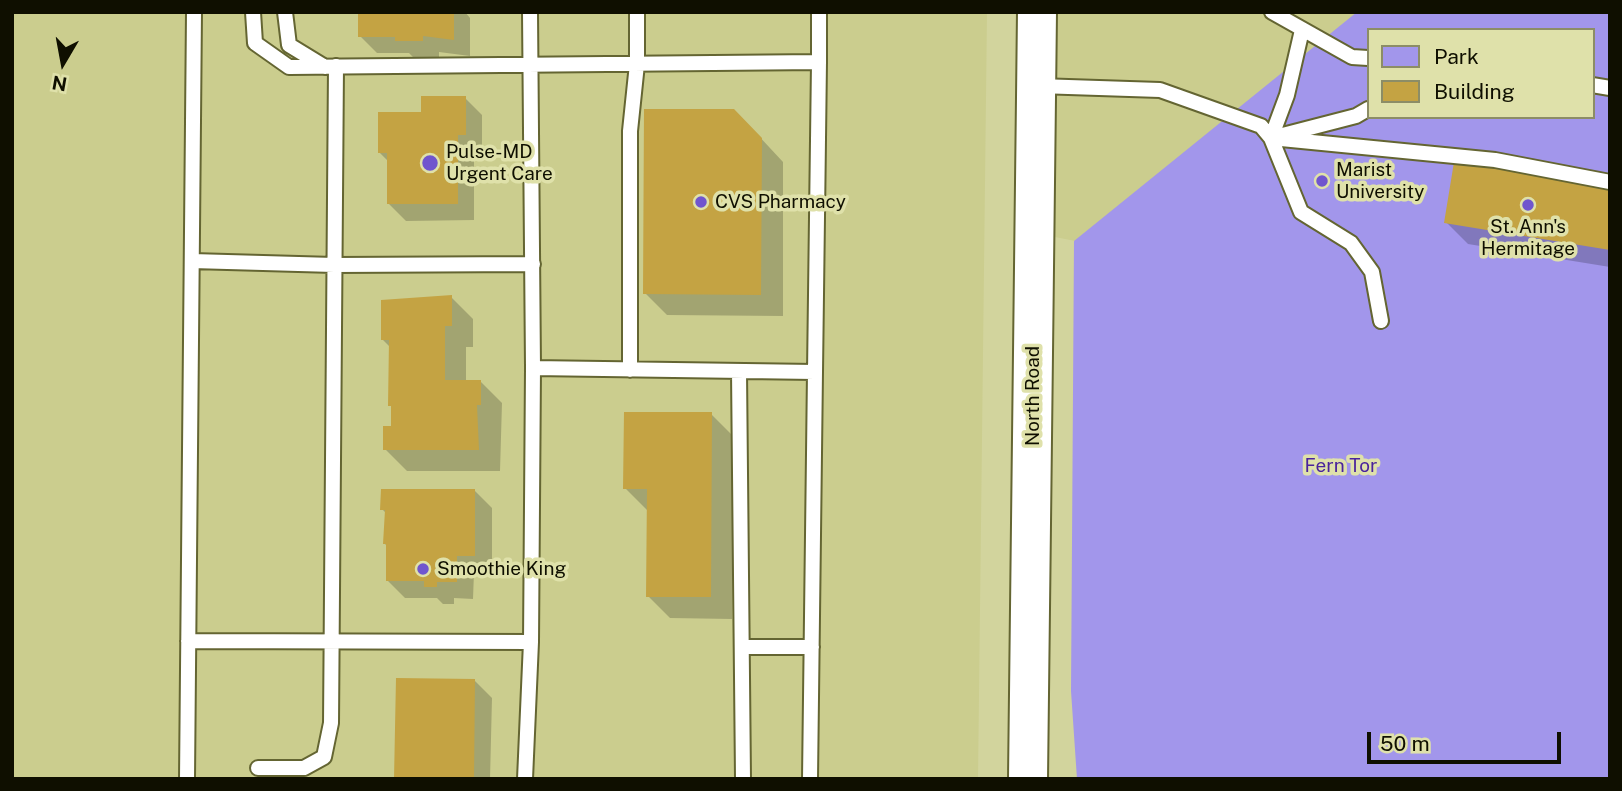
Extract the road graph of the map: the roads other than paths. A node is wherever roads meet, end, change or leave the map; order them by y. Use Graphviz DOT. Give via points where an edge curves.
graph roads {
  1 [pos="194,12"];
  2 [pos="253,12"];
  3 [pos="285,12"];
  4 [pos="530,12"];
  5 [pos="637,12"];
  6 [pos="819,12"];
  7 [pos="1037,12"];
  8 [pos="1272,12"];
  9 [pos="1302,30"];
  10 [pos="1366,58"];
  11 [pos="819,62"];
  12 [pos="637,64"];
  13 [pos="530,65"];
  14 [pos="331,66"];
  15 [pos="1037,86"];
  16 [pos="1366,110"];
  17 [pos="1271,138"];
  18 [pos="1610,182"];
  19 [pos="192,261"];
  20 [pos="533,264"];
  21 [pos="334,265"];
  22 [pos="1381,321"];
  23 [pos="533,368"];
  24 [pos="630,370"];
  25 [pos="739,371"];
  26 [pos="815,372"];
  27 [pos="188,641"];
  28 [pos="331,642"];
  29 [pos="531,642"];
  30 [pos="742,647"];
  31 [pos="812,647"];
  32 [pos="258,768"];
  33 [pos="187,779"];
  34 [pos="525,779"];
  35 [pos="743,779"];
  36 [pos="810,779"];
  37 [pos="1028,779"];
  1 -- 19 [label="lane"];
  2 -- 14 [label="lane" via="255,43 289,67"];
  3 -- 14 [label="lane" via="289,46"];
  4 -- 13 [label="lane"];
  5 -- 12 [label="lane"];
  6 -- 11 [label="lane"];
  7 -- 15 [label="highway, North Road"];
  8 -- 9 [label="lane"];
  9 -- 10 [label="lane" via="1352,57"];
  9 -- 17 [label="lane" via="1287,95"];
  11 -- 12 [label="lane"];
  11 -- 26 [label="lane"];
  12 -- 13 [label="lane"];
  12 -- 24 [label="lane" via="631,131"];
  13 -- 14 [label="lane"];
  13 -- 20 [label="lane"];
  14 -- 21 [label="lane"];
  15 -- 17 [label="lane" via="1160,90 1261,126"];
  15 -- 37 [label="highway, North Road"];
  16 -- 17 [label="lane"];
  17 -- 18 [label="lane" via="1495,160"];
  17 -- 22 [label="lane" via="1301,212 1352,243 1372,272"];
  19 -- 21 [label="lane"];
  19 -- 27 [label="lane"];
  20 -- 21 [label="lane"];
  20 -- 23 [label="lane"];
  21 -- 28 [label="lane"];
  23 -- 24 [label="lane"];
  23 -- 29 [label="lane"];
  24 -- 25 [label="lane"];
  25 -- 26 [label="lane"];
  25 -- 30 [label="lane"];
  26 -- 31 [label="lane"];
  27 -- 28 [label="lane"];
  27 -- 33 [label="lane"];
  28 -- 29 [label="lane"];
  28 -- 32 [label="lane" via="331,723 324,757 304,768"];
  29 -- 34 [label="lane"];
  30 -- 31 [label="lane"];
  30 -- 35 [label="lane"];
  31 -- 36 [label="lane"];
}
